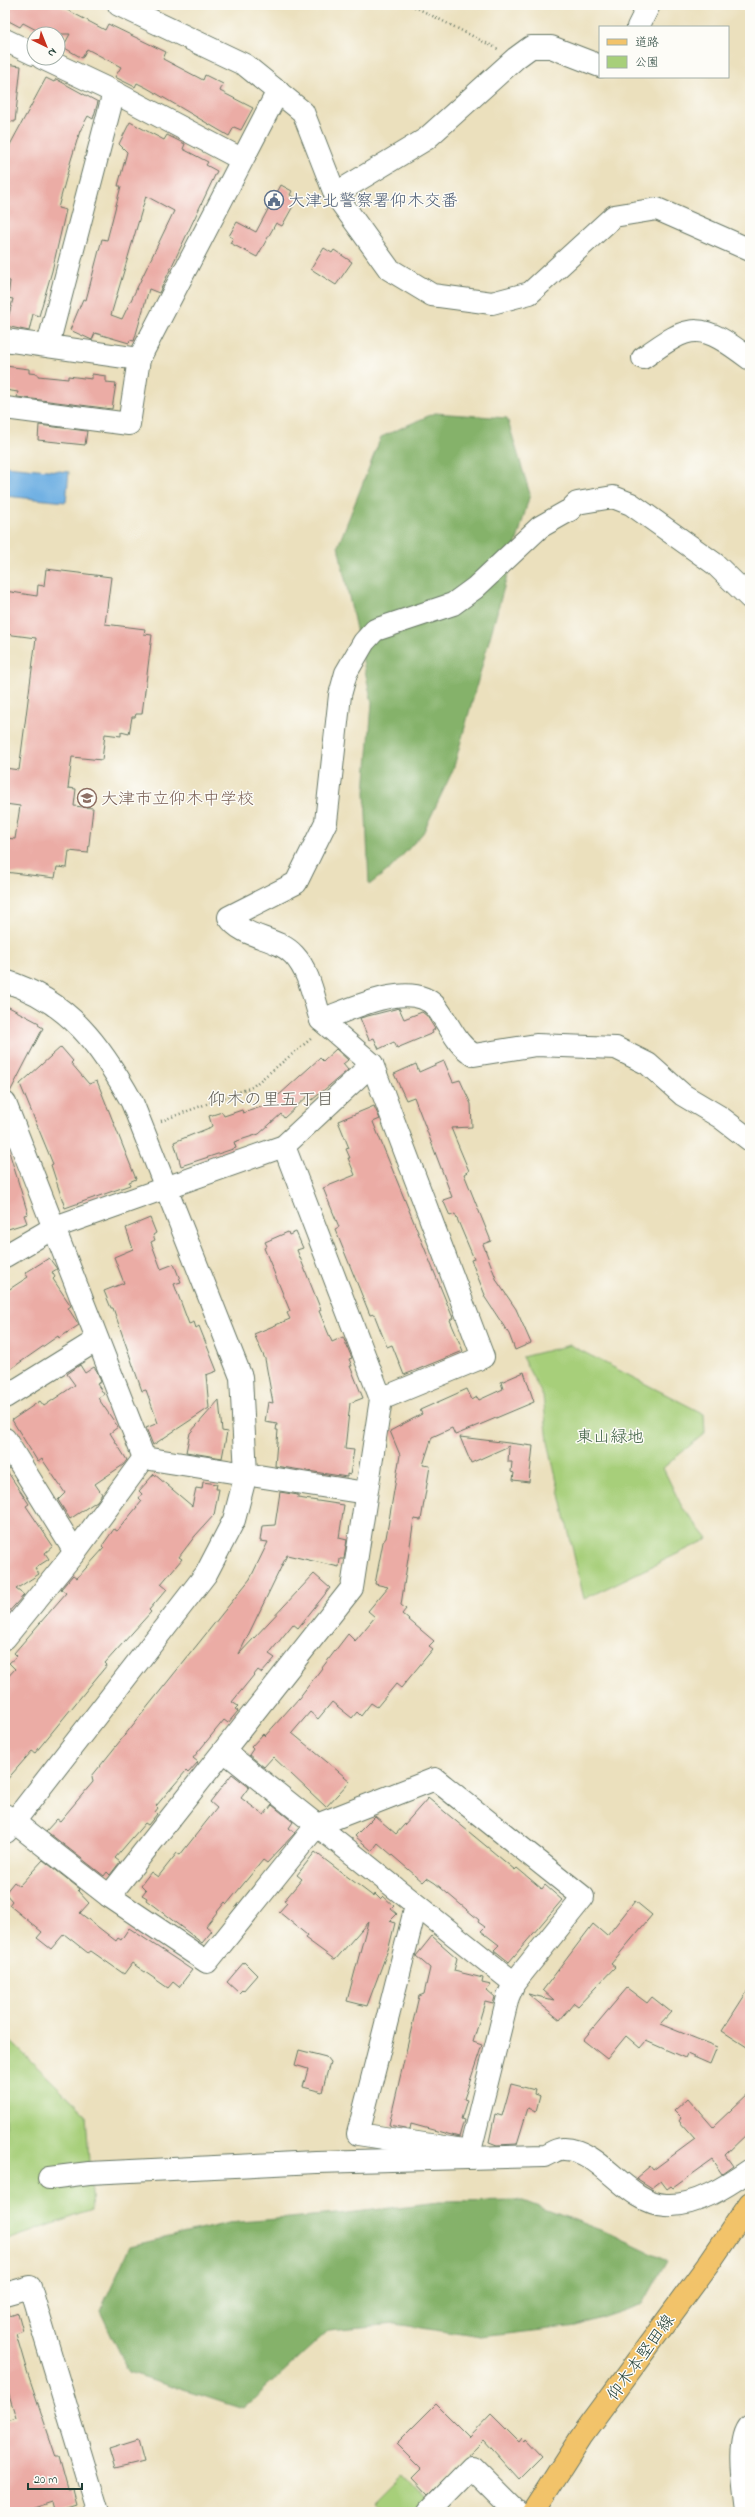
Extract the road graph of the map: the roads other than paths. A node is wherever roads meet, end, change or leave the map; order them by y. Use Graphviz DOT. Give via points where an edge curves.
graph roads {
  1 [pos="649,5"];
  2 [pos="129,7"];
  3 [pos="638,26"];
  4 [pos="5,40"];
  5 [pos="26,50"];
  6 [pos="59,66"];
  7 [pos="599,66"];
  8 [pos="278,91"];
  9 [pos="114,92"];
  10 [pos="241,159"];
  11 [pos="335,194"];
  12 [pos="745,243"];
  13 [pos="5,340"];
  14 [pos="48,345"];
  15 [pos="643,358"];
  16 [pos="139,359"];
  17 [pos="750,359"];
  18 [pos="5,408"];
  19 [pos="750,598"];
  20 [pos="5,982"];
  21 [pos="324,1023"];
  22 [pos="372,1064"];
  23 [pos="5,1103"];
  24 [pos="750,1140"];
  25 [pos="284,1146"];
  26 [pos="167,1187"];
  27 [pos="55,1227"];
  28 [pos="5,1256"];
  29 [pos="97,1340"];
  30 [pos="5,1397"];
  31 [pos="381,1399"];
  32 [pos="5,1439"];
  33 [pos="144,1458"];
  34 [pos="246,1474"];
  35 [pos="366,1493"];
  36 [pos="75,1552"];
  37 [pos="5,1638"];
  38 [pos="224,1751"];
  39 [pos="8,1823"];
  40 [pos="317,1825"];
  41 [pos="109,1896"];
  42 [pos="416,1906"];
  43 [pos="514,1983"];
  44 [pos="750,2170"];
  45 [pos="49,2178"];
  46 [pos="750,2202"];
  47 [pos="5,2294"];
  48 [pos="750,2426"];
  49 [pos="98,2512"];
  50 [pos="428,2512"];
  51 [pos="516,2512"];
  52 [pos="533,2512"];
  53 [pos="747,2512"];
  1 -- 3 [label="street"];
  2 -- 8 [label="street" via="246,65"];
  4 -- 5 [label="street"];
  6 -- 9 [label="street"];
  7 -- 11 [label="street" via="551,47 531,47 426,139"];
  8 -- 10 [label="street"];
  8 -- 11 [label="street" via="303,112"];
  9 -- 10 [label="street"];
  9 -- 14 [label="street"];
  10 -- 16 [label="street"];
  11 -- 12 [label="street" via="389,269 432,295 492,303 530,293 614,216 657,209"];
  13 -- 14 [label="street"];
  14 -- 16 [label="street"];
  15 -- 17 [label="street" via="672,337 701,330 724,340"];
  16 -- 18 [label="street" via="130,424"];
  19 -- 21 [label="street" via="714,564 631,504 613,497 577,503 570,510 540,527 475,588 453,604 375,630 364,642 346,673 340,695 326,822 296,883 229,917 235,926 280,944 294,955 308,980"];
  20 -- 26 [label="street" via="25,988 76,1020 110,1062 144,1128"];
  21 -- 22 [label="street"];
  21 -- 24 [label="street" via="398,994 429,1000 459,1042 474,1055 536,1045 616,1048 648,1064 683,1095 720,1117"];
  22 -- 25 [label="street"];
  22 -- 31 [label="street" via="483,1357"];
  23 -- 27 [label="street"];
  25 -- 26 [label="street"];
  25 -- 31 [label="street"];
  26 -- 27 [label="street"];
  26 -- 34 [label="street" via="241,1377"];
  27 -- 28 [label="street"];
  27 -- 29 [label="street"];
  29 -- 30 [label="street"];
  29 -- 33 [label="street"];
  31 -- 35 [label="street"];
  32 -- 36 [label="street"];
  33 -- 34 [label="street"];
  33 -- 36 [label="street"];
  34 -- 35 [label="street"];
  34 -- 39 [label="street" via="234,1520 206,1574"];
  35 -- 38 [label="street" via="352,1588"];
  36 -- 37 [label="street"];
  38 -- 40 [label="street"];
  38 -- 41 [label="street"];
  39 -- 41 [label="street"];
  40 -- 41 [label="street" via="207,1962"];
  40 -- 42 [label="street"];
  40 -- 43 [label="street" via="435,1779 583,1897"];
  42 -- 43 [label="street"];
  42 -- 43 [label="street" via="358,2134 470,2151 508,1997"];
  44 -- 45 [label="street" via="707,2195 682,2204 666,2205 649,2201 612,2176 586,2154 563,2148 544,2156 308,2162 90,2173"];
  46 -- 52 [label="main road, 仰木本堅田線" via="707,2266 581,2437"];
  47 -- 49 [label="street" via="30,2287"];
  48 -- 53 [label="street" via="745,2431 742,2454"];
  50 -- 51 [label="street" via="472,2467"];
}
